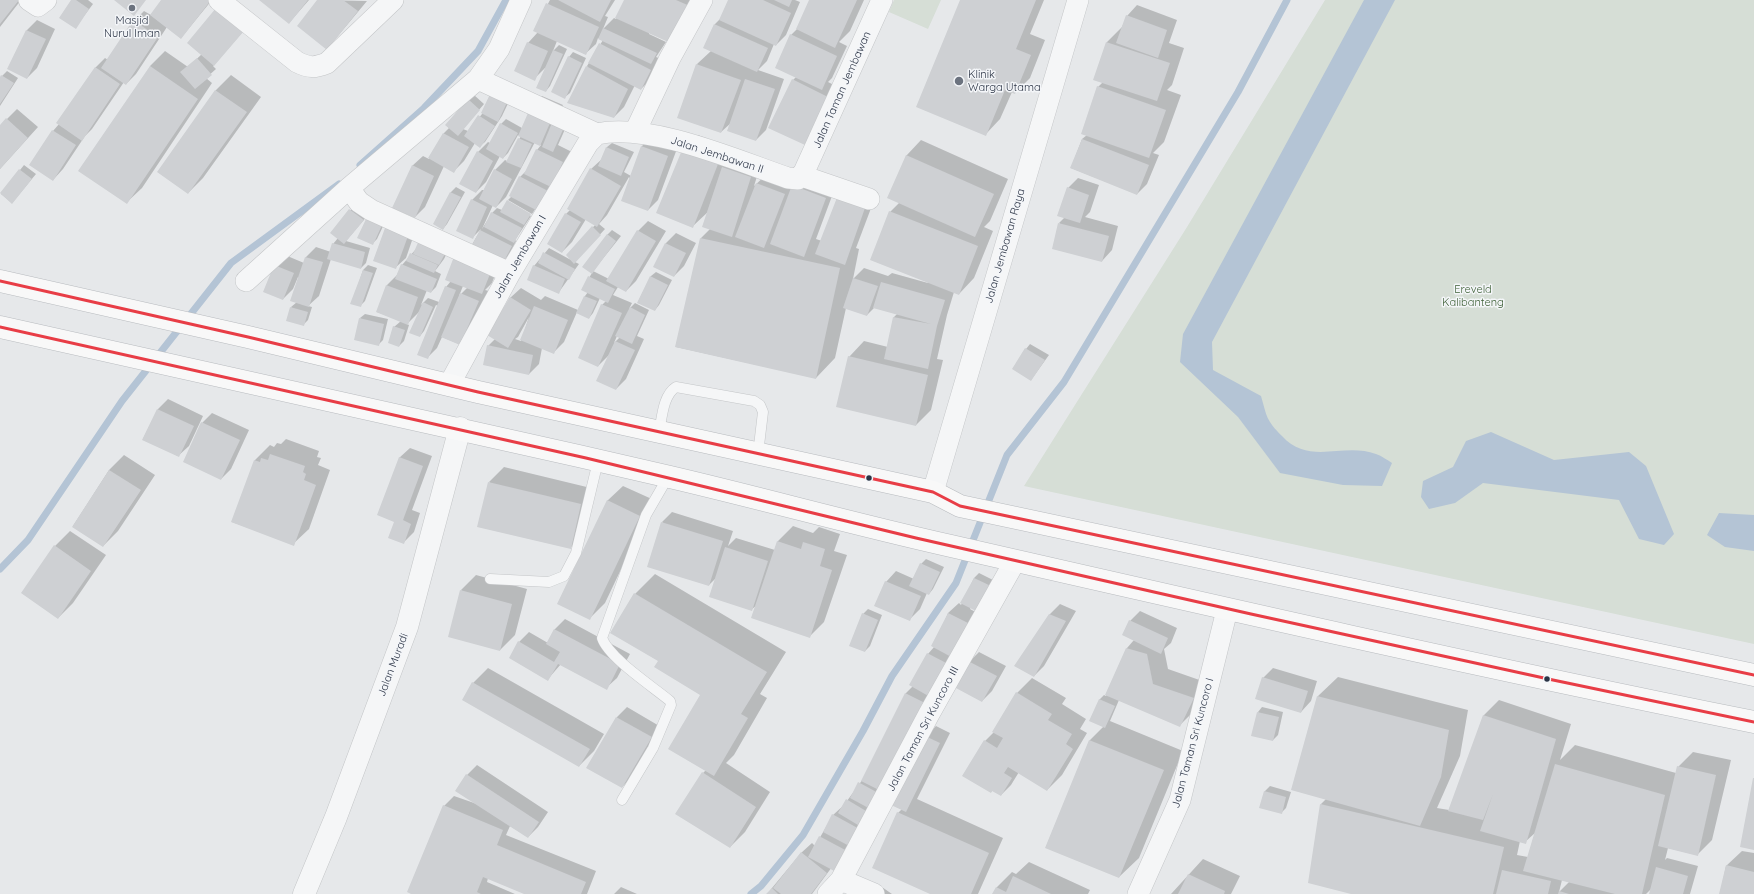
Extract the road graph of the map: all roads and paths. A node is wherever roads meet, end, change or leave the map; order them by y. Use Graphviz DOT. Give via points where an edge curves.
graph roads {
  1 [pos="29,0"];
  2 [pos="46,0"];
  3 [pos="219,0"];
  4 [pos="392,0"];
  5 [pos="521,0"];
  6 [pos="702,0"];
  7 [pos="882,0"];
  8 [pos="1078,0"];
  9 [pos="478,79"];
  10 [pos="635,132"];
  11 [pos="597,134"];
  12 [pos="800,177"];
  13 [pos="349,188"];
  14 [pos="869,199"];
  15 [pos="510,273"];
  16 [pos="3,280"];
  17 [pos="246,281"];
  18 [pos="0,327"];
  19 [pos="449,384"];
  20 [pos="460,428"];
  21 [pos="659,432"];
  22 [pos="758,454"];
  23 [pos="598,461"];
  24 [pos="668,476"];
  25 [pos="933,492"];
  26 [pos="1015,561"];
  27 [pos="490,579"];
  28 [pos="1227,610"];
  29 [pos="1754,675"];
  30 [pos="1754,722"];
  31 [pos="622,800"];
  32 [pos="835,887"];
  33 [pos="304,894"];
  34 [pos="874,894"];
  35 [pos="1138,894"];
  1 -- 2 [label="street" via="38,6"];
  3 -- 4 [label="street" via="306,67 327,63"];
  5 -- 9 [label="street" via="499,49"];
  6 -- 10 [label="street" via="670,58"];
  7 -- 12 [label="street, Jalan Taman Jembawan"];
  8 -- 25 [label="street, Jalan Jembawan Raya"];
  9 -- 11 [label="street"];
  9 -- 13 [label="street"];
  10 -- 11 [label="street"];
  10 -- 12 [label="street, Jalan Jembawan II" via="698,148 788,178"];
  11 -- 15 [label="street, Jalan Jembawan I" via="588,143"];
  12 -- 14 [label="street, Jalan Jembawan II"];
  13 -- 15 [label="street" via="359,202 371,210"];
  13 -- 17 [label="street"];
  15 -- 19 [label="street, Jalan Jembawan I"];
  16 -- 19 [label="highway"];
  18 -- 20 [label="highway"];
  19 -- 21 [label="highway"];
  20 -- 23 [label="highway"];
  20 -- 33 [label="street, Jalan Muradi" via="407,627 336,817"];
  21 -- 22 [label="highway"];
  21 -- 22 [label="lane" via="667,395 676,387 754,402 760,405 762,412"];
  22 -- 25 [label="highway"];
  23 -- 24 [label="highway"];
  23 -- 27 [label="lane" via="576,553 564,576 549,582"];
  24 -- 26 [label="highway"];
  24 -- 31 [label="lane" via="646,515 602,638 605,646 670,701 671,705 653,748"];
  25 -- 29 [label="highway" via="960,506 1002,516"];
  26 -- 28 [label="highway"];
  26 -- 32 [label="street, Jalan Taman Sri Kuncoro III"];
  28 -- 30 [label="highway" via="1552,682"];
  28 -- 35 [label="street, Jalan Taman Sri Kuncoro I" via="1180,800"];
  32 -- 34 [label="street"];
}
